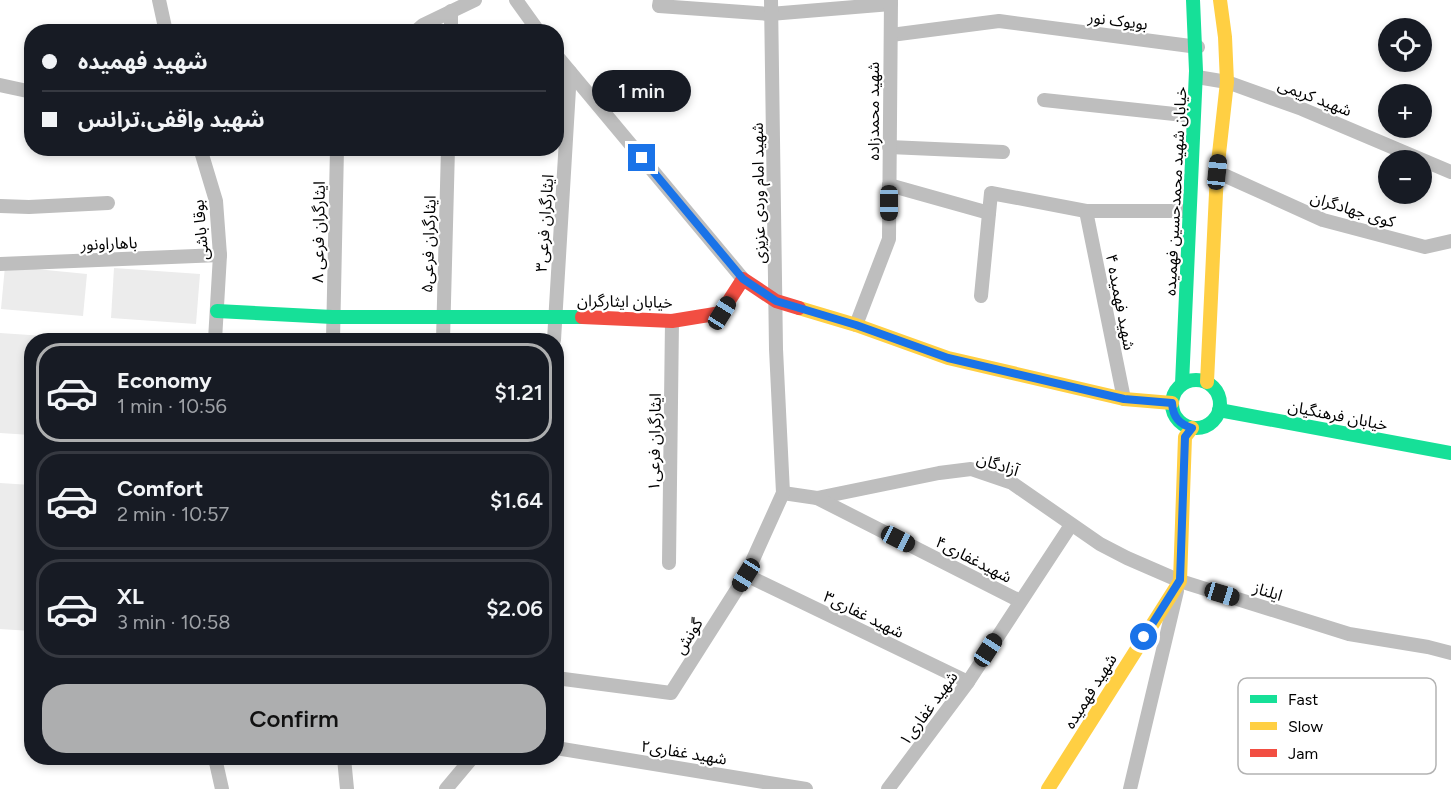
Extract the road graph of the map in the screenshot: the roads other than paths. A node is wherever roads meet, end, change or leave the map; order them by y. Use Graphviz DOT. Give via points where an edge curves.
graph roads {
  1 [pos="159,0"];
  2 [pos="475,0"];
  3 [pos="516,0"];
  4 [pos="660,0"];
  5 [pos="1193,0"];
  6 [pos="1220,0"];
  7 [pos="891,2"];
  8 [pos="771,7"];
  9 [pos="451,11"];
  10 [pos="164,24"];
  11 [pos="429,24"];
  12 [pos="451,24"];
  13 [pos="533,24"];
  14 [pos="891,35"];
  15 [pos="1198,47"];
  16 [pos="564,65"];
  17 [pos="570,72"];
  18 [pos="1197,77"];
  19 [pos="1227,82"];
  20 [pos="0,85"];
  21 [pos="24,90"];
  22 [pos="1044,100"];
  23 [pos="1193,116"];
  24 [pos="890,147"];
  25 [pos="1003,152"];
  26 [pos="202,156"];
  27 [pos="337,156"];
  28 [pos="448,156"];
  29 [pos="1217,172"];
  30 [pos="1451,172"];
  31 [pos="889,185"];
  32 [pos="108,202"];
  33 [pos="0,206"];
  34 [pos="1086,211"];
  35 [pos="1189,211"];
  36 [pos="989,213"];
  37 [pos="1451,241"];
  38 [pos="220,255"];
  39 [pos="0,264"];
  40 [pos="743,279"];
  41 [pos="981,296"];
  42 [pos="776,301"];
  43 [pos="217,311"];
  44 [pos="443,316"];
  45 [pos="555,316"];
  46 [pos="332,317"];
  47 [pos="672,321"];
  48 [pos="856,325"];
  49 [pos="215,333"];
  50 [pos="333,333"];
  51 [pos="443,333"];
  52 [pos="554,333"];
  53 [pos="1207,382"];
  54 [pos="1182,384"];
  55 [pos="1124,399"];
  56 [pos="1172,403"];
  57 [pos="1219,410"];
  58 [pos="1192,428"];
  59 [pos="1451,453"];
  60 [pos="783,493"];
  61 [pos="816,498"];
  62 [pos="1071,525"];
  63 [pos="669,563"];
  64 [pos="746,575"];
  65 [pos="1180,580"];
  66 [pos="1020,601"];
  67 [pos="1451,653"];
  68 [pos="564,679"];
  69 [pos="968,682"];
  70 [pos="564,749"];
  71 [pos="217,765"];
  72 [pos="345,765"];
  73 [pos="466,765"];
  74 [pos="222,789"];
  75 [pos="347,789"];
  76 [pos="446,789"];
  77 [pos="806,789"];
  78 [pos="888,789"];
  79 [pos="1048,789"];
  80 [pos="1130,789"];
  1 -- 10 [label="street"];
  2 -- 9 [label="street"];
  3 -- 13 [label="street"];
  4 -- 8 [label="street" via="660,6"];
  5 -- 15 [label="street, خیابان شهید محمدحسین فهمیده"];
  6 -- 19 [label="street"];
  7 -- 8 [label="street"];
  7 -- 14 [label="street, شهید محمدزاده"];
  8 -- 42 [label="street, شهید امام وردی عزیزی"];
  9 -- 11 [label="street"];
  9 -- 12 [label="street"];
  14 -- 15 [label="street, بویوک نور" via="999,21"];
  14 -- 24 [label="street, شهید محمدزاده"];
  15 -- 18 [label="street, خیابان شهید محمدحسین فهمیده"];
  16 -- 17 [label="street"];
  17 -- 40 [label="street"];
  17 -- 45 [label="street, ایثارگران فرعی۳"];
  18 -- 19 [label="street, شهید کریمی"];
  18 -- 23 [label="street, خیابان شهید محمدحسین فهمیده"];
  19 -- 29 [label="street"];
  19 -- 30 [label="street, شهید کریمی"];
  20 -- 21 [label="street"];
  22 -- 23 [label="street"];
  23 -- 35 [label="street, خیابان شهید محمدحسین فهمیده"];
  24 -- 25 [label="street"];
  24 -- 31 [label="street, شهید محمدزاده"];
  26 -- 38 [label="street, بوقا باشی" via="216,201"];
  27 -- 46 [label="street, ایثارگران فرعی ۸"];
  28 -- 44 [label="street, ایثارگران فرعی۵"];
  29 -- 37 [label="street, کوی جهادگران" via="1323,220 1425,247"];
  29 -- 53 [label="street"];
  31 -- 36 [label="street"];
  31 -- 48 [label="street, شهید محمدزاده" via="889,239"];
  32 -- 33 [label="street"];
  34 -- 35 [label="street"];
  34 -- 36 [label="street" via="991,193"];
  34 -- 55 [label="street, شهید فهمیده ۴"];
  35 -- 54 [label="street, خیابان شهید محمدحسین فهمیده"];
  36 -- 41 [label="street"];
  38 -- 39 [label="street, باهاراونور"];
  38 -- 43 [label="street, بوقا باشی"];
  40 -- 42 [label="street"];
  40 -- 47 [label="street, خیابان ایثارگران" via="722,313"];
  42 -- 48 [label="street"];
  42 -- 60 [label="street, شهید امام وردی عزیزی"];
  43 -- 46 [label="street, خیابان ایثارگران"];
  43 -- 49 [label="street, بوقا باشی"];
  44 -- 45 [label="street, خیابان ایثارگران"];
  44 -- 46 [label="street, خیابان ایثارگران"];
  44 -- 51 [label="street, ایثارگران فرعی۵"];
  45 -- 47 [label="street, خیابان ایثارگران"];
  45 -- 52 [label="street, ایثارگران فرعی۳"];
  46 -- 50 [label="street, ایثارگران فرعی ۸"];
  47 -- 63 [label="street, ایثارگران فرعی۱"];
  48 -- 55 [label="street" via="948,358"];
  53 -- 54 [label="street" via="1197,379"];
  53 -- 57 [label="street" via="1220,397"];
  54 -- 56 [label="street"];
  55 -- 56 [label="street"];
  56 -- 58 [label="street" via="1177,420"];
  57 -- 58 [label="street" via="1208,425"];
  57 -- 59 [label="street, خیابان فرهنگیان"];
  58 -- 65 [label="street" via="1185,437"];
  60 -- 61 [label="street, آزادگان"];
  60 -- 64 [label="street, گونش"];
  61 -- 62 [label="street, آزادگان" via="971,469 1012,483"];
  61 -- 66 [label="street, شهیدغفاری۴"];
  62 -- 65 [label="street, آزادگان" via="1127,558"];
  62 -- 66 [label="street, شهید غفاری۱"];
  64 -- 68 [label="street, گونش" via="672,693"];
  64 -- 69 [label="street, شهید غفاری۳"];
  65 -- 67 [label="street, ایلناز" via="1349,634"];
  65 -- 79 [label="street, شهید فهمیده"];
  65 -- 80 [label="street"];
  66 -- 69 [label="street, شهید غفاری۱"];
  69 -- 78 [label="street, شهید غفاری۱"];
  70 -- 77 [label="street, شهید غفاری۲"];
  71 -- 74 [label="street"];
  72 -- 75 [label="street"];
  73 -- 76 [label="street"];
}
